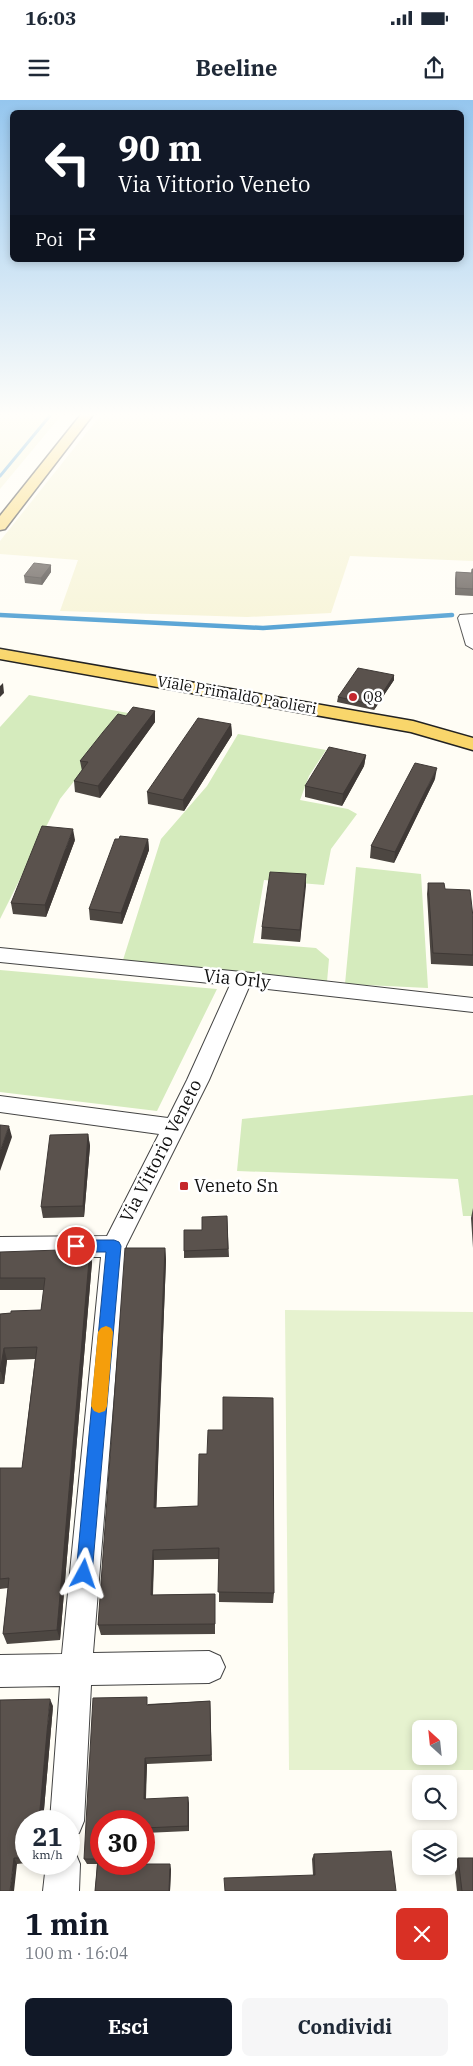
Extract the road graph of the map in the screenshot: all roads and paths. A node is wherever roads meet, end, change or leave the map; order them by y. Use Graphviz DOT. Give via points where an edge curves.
graph roads {
  1 [pos="13,496"];
  2 [pos="24,496"];
  3 [pos="0,512"];
  4 [pos="0,526"];
  5 [pos="473,618"];
  6 [pos="473,645"];
  7 [pos="0,654"];
  8 [pos="473,744"];
  9 [pos="0,955"];
  10 [pos="242,979"];
  11 [pos="473,1005"];
  12 [pos="0,1104"];
  13 [pos="173,1127"];
  14 [pos="114,1246"];
  15 [pos="0,1247"];
  16 [pos="209,1667"];
  17 [pos="78,1670"];
  18 [pos="0,1671"];
  19 [pos="67,1810"];
  20 [pos="62,1875"];
  21 [pos="61,1891"];
  1 -- 3 [label="main road"];
  2 -- 4 [label="main road"];
  5 -- 6 [label="street" via="465,618"];
  7 -- 8 [label="main road, Viale Primaldo Paolieri" via="414,727"];
  9 -- 10 [label="street, Via Orly"];
  10 -- 11 [label="street, Via Orly"];
  10 -- 13 [label="street, Via Vittorio Veneto" via="198,1080"];
  12 -- 13 [label="street"];
  13 -- 14 [label="street, Via Vittorio Veneto"];
  14 -- 15 [label="street"];
  14 -- 17 [label="street" via="80,1613"];
  16 -- 17 [label="street"];
  17 -- 18 [label="street"];
  17 -- 19 [label="street"];
  20 -- 21 [label="street"];
}
